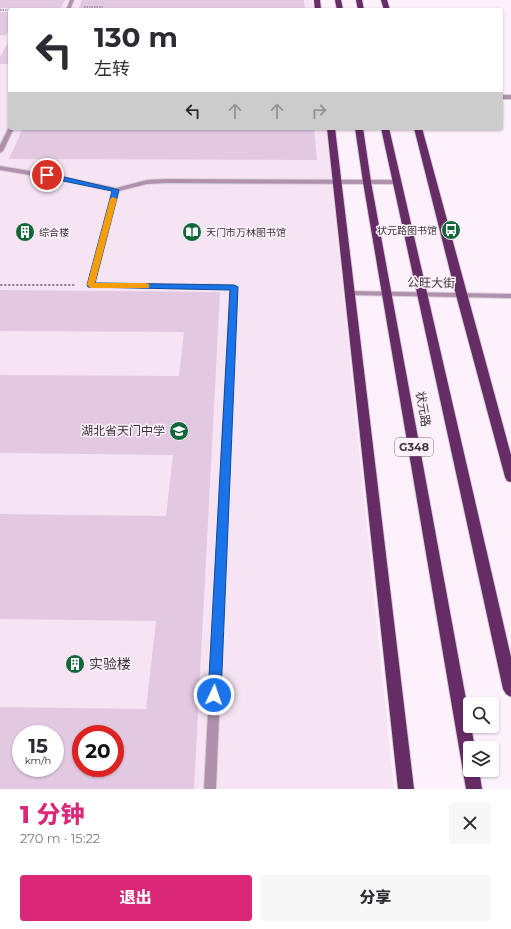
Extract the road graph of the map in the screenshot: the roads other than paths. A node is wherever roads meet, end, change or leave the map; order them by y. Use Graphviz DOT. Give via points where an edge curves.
graph roads {
  1 [pos="10,130"];
  2 [pos="331,130"];
  3 [pos="359,130"];
  4 [pos="385,130"];
  5 [pos="419,130"];
  6 [pos="0,151"];
  7 [pos="0,168"];
  8 [pos="337,182"];
  9 [pos="367,182"];
  10 [pos="396,182"];
  11 [pos="116,190"];
  12 [pos="350,293"];
  13 [pos="386,293"];
  14 [pos="421,294"];
  15 [pos="461,295"];
  16 [pos="511,296"];
  17 [pos="511,477"];
  18 [pos="511,689"];
  19 [pos="466,741"];
  20 [pos="472,777"];
  21 [pos="210,789"];
  22 [pos="406,789"];
  23 [pos="474,789"];
  1 -- 6 [label="street"];
  2 -- 8 [label="highway"];
  3 -- 9 [label="highway, 状元路 / G348"];
  4 -- 10 [label="highway, 状元路"];
  5 -- 15 [label="highway"];
  7 -- 11 [label="street"];
  8 -- 9 [label="street"];
  8 -- 11 [label="street" via="166,181 147,182"];
  8 -- 12 [label="highway"];
  9 -- 10 [label="street"];
  9 -- 13 [label="highway, 状元路 / G348"];
  10 -- 14 [label="highway, 状元路"];
  11 -- 21 [label="street" via="91,285 234,287"];
  12 -- 13 [label="street, 公旺大街"];
  12 -- 22 [label="highway"];
  13 -- 14 [label="street, 公旺大街"];
  13 -- 19 [label="highway, 状元路 / G348"];
  14 -- 15 [label="street, 公旺大街"];
  14 -- 18 [label="highway, 状元路"];
  15 -- 16 [label="street, 公旺大街"];
  15 -- 17 [label="highway"];
  20 -- 23 [label="highway"];
}
